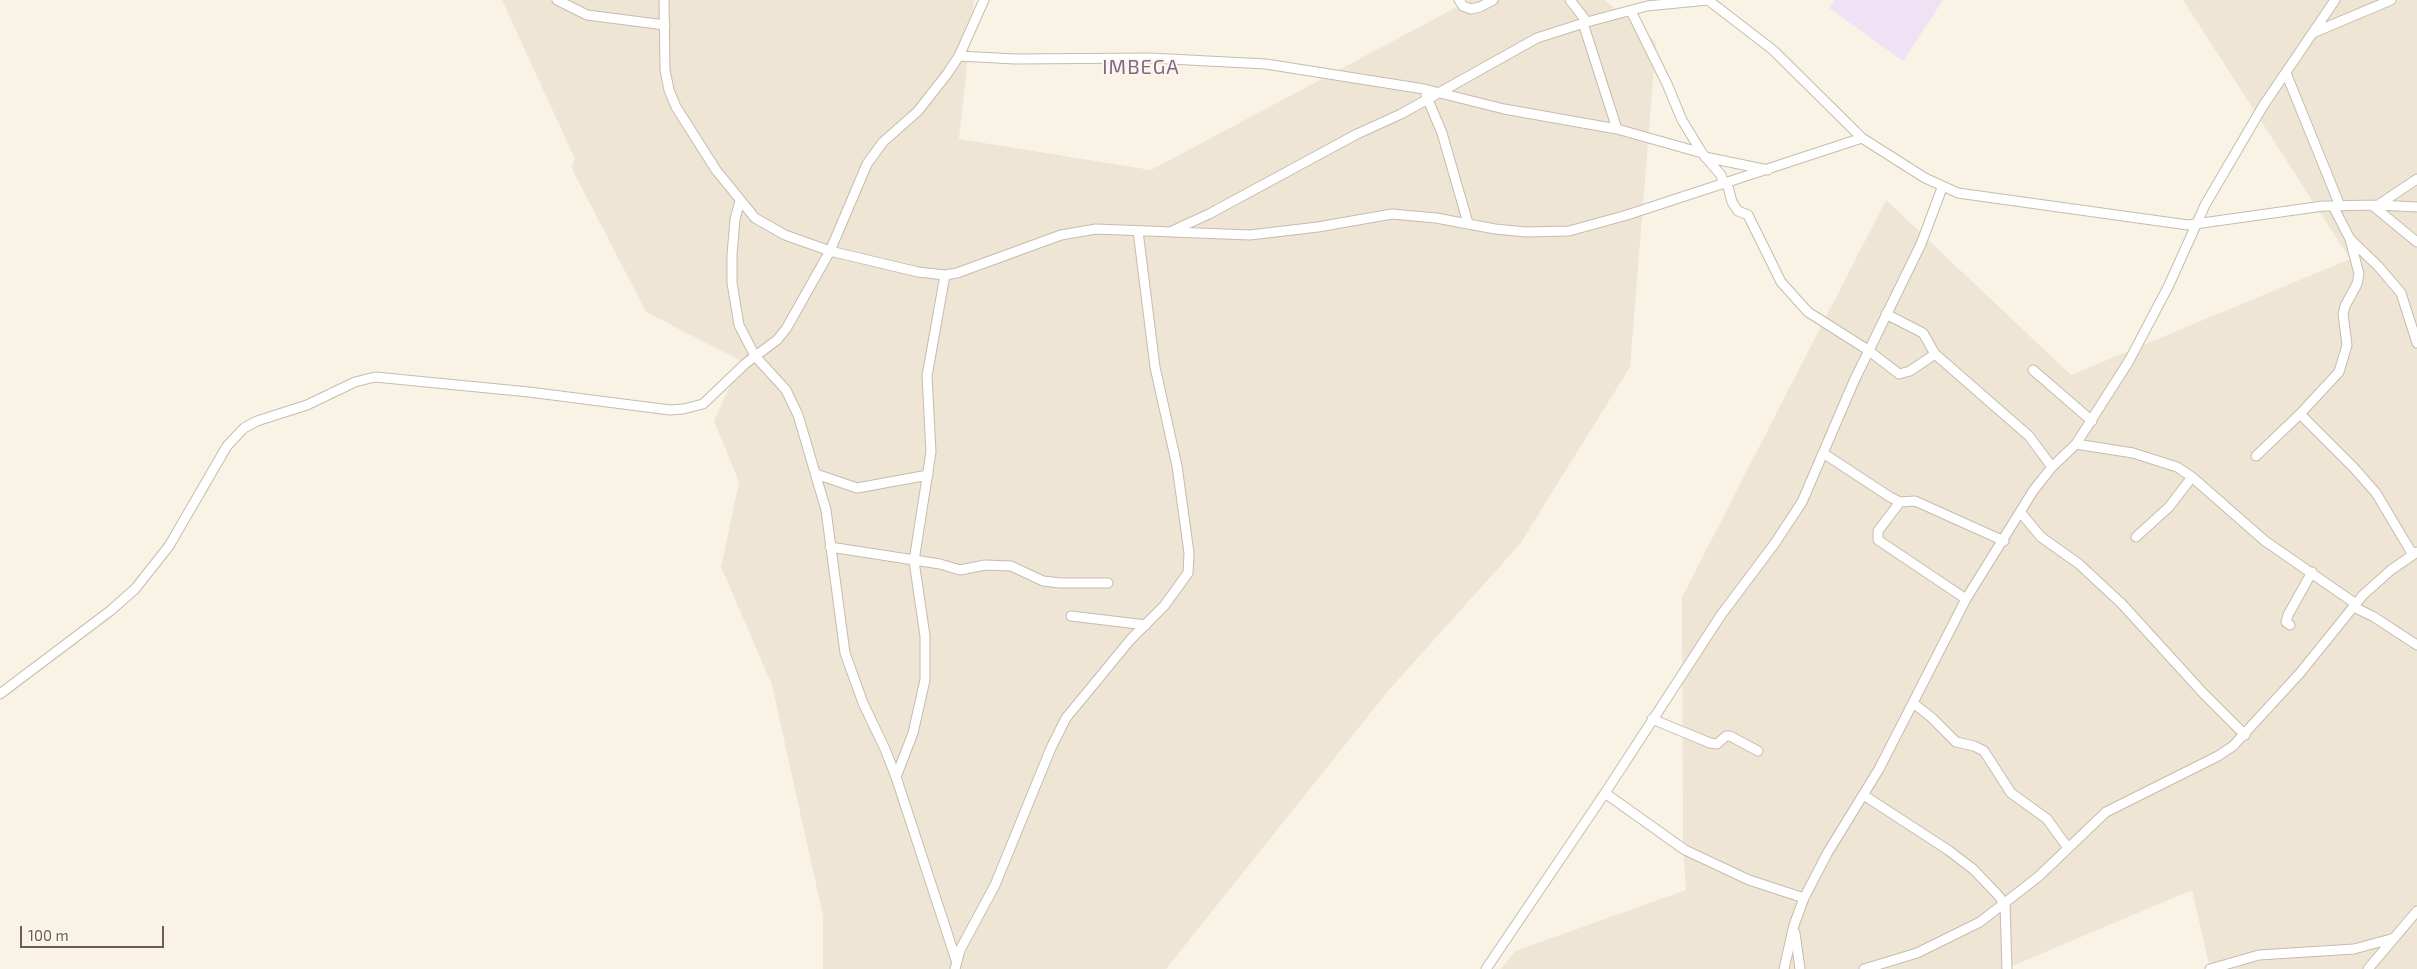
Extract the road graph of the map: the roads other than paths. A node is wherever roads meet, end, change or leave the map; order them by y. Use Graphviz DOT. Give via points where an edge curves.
graph roads {
  1 [pos="558,0"];
  2 [pos="664,0"];
  3 [pos="984,0"];
  4 [pos="1459,0"];
  5 [pos="1493,0"];
  6 [pos="1570,0"];
  7 [pos="1708,0"];
  8 [pos="2335,0"];
  9 [pos="2391,0"];
  10 [pos="1650,3"];
  11 [pos="1631,11"];
  12 [pos="1585,22"];
  13 [pos="665,25"];
  14 [pos="2315,32"];
  15 [pos="959,56"];
  16 [pos="2286,73"];
  17 [pos="1424,89"];
  18 [pos="1438,93"];
  19 [pos="1428,98"];
  20 [pos="1617,129"];
  21 [pos="1862,138"];
  22 [pos="1703,155"];
  23 [pos="1768,170"];
  24 [pos="2417,179"];
  25 [pos="1725,183"];
  26 [pos="1942,188"];
  27 [pos="740,201"];
  28 [pos="2375,205"];
  29 [pos="2336,206"];
  30 [pos="2417,207"];
  31 [pos="1468,223"];
  32 [pos="2194,225"];
  33 [pos="1138,231"];
  34 [pos="1168,233"];
  35 [pos="2350,239"];
  36 [pos="2417,242"];
  37 [pos="830,251"];
  38 [pos="945,275"];
  39 [pos="1886,314"];
  40 [pos="2417,343"];
  41 [pos="1868,350"];
  42 [pos="1935,354"];
  43 [pos="755,356"];
  44 [pos="2033,370"];
  45 [pos="2300,414"];
  46 [pos="2092,421"];
  47 [pos="2076,444"];
  48 [pos="1823,453"];
  49 [pos="2256,456"];
  50 [pos="2052,467"];
  51 [pos="816,474"];
  52 [pos="928,475"];
  53 [pos="2192,477"];
  54 [pos="1900,502"];
  55 [pos="2021,513"];
  56 [pos="2136,537"];
  57 [pos="2004,541"];
  58 [pos="830,547"];
  59 [pos="2415,553"];
  60 [pos="914,561"];
  61 [pos="2312,572"];
  62 [pos="1108,582"];
  63 [pos="1966,599"];
  64 [pos="2355,605"];
  65 [pos="1072,616"];
  66 [pos="1146,625"];
  67 [pos="2290,625"];
  68 [pos="2417,645"];
  69 [pos="0,694"];
  70 [pos="1913,703"];
  71 [pos="1652,719"];
  72 [pos="2245,735"];
  73 [pos="1758,751"];
  74 [pos="896,777"];
  75 [pos="1605,793"];
  76 [pos="1865,796"];
  77 [pos="2068,848"];
  78 [pos="1804,898"];
  79 [pos="2005,904"];
  80 [pos="2417,911"];
  81 [pos="1794,925"];
  82 [pos="2391,939"];
  83 [pos="955,964"];
  84 [pos="1486,969"];
  85 [pos="1784,969"];
  86 [pos="1800,969"];
  87 [pos="1864,969"];
  88 [pos="2007,969"];
  89 [pos="2210,969"];
  90 [pos="2368,969"];
  1 -- 13 [label="street" via="587,15"];
  2 -- 13 [label="street"];
  3 -- 15 [label="street"];
  4 -- 5 [label="street" via="1471,9"];
  6 -- 12 [label="street"];
  7 -- 10 [label="street"];
  7 -- 21 [label="street" via="1773,50"];
  8 -- 14 [label="street"];
  9 -- 14 [label="street"];
  10 -- 11 [label="street"];
  11 -- 12 [label="street"];
  11 -- 22 [label="street" via="1682,120"];
  12 -- 18 [label="street" via="1538,38"];
  12 -- 20 [label="street"];
  13 -- 27 [label="street" via="666,76 676,107"];
  14 -- 16 [label="street"];
  15 -- 17 [label="street" via="1251,62"];
  15 -- 37 [label="street" via="918,111 874,153"];
  16 -- 29 [label="street"];
  16 -- 32 [label="street" via="2262,106"];
  17 -- 18 [label="street"];
  17 -- 19 [label="street"];
  18 -- 19 [label="street"];
  18 -- 20 [label="street" via="1504,109"];
  19 -- 31 [label="street" via="1442,133"];
  19 -- 34 [label="street"];
  20 -- 22 [label="street"];
  21 -- 23 [label="street"];
  21 -- 26 [label="street"];
  22 -- 23 [label="street"];
  22 -- 25 [label="street"];
  23 -- 25 [label="street"];
  24 -- 28 [label="street"];
  25 -- 31 [label="street" via="1627,216 1569,231 1494,230"];
  25 -- 41 [label="street" via="1732,202 1748,215 1786,290 1816,319"];
  26 -- 32 [label="street" via="2006,201"];
  26 -- 39 [label="street" via="1921,244"];
  27 -- 37 [label="street" via="755,218 773,230"];
  27 -- 43 [label="street" via="733,235 732,282 739,325"];
  28 -- 29 [label="street"];
  28 -- 30 [label="street"];
  28 -- 36 [label="street"];
  29 -- 32 [label="street"];
  29 -- 35 [label="street"];
  31 -- 34 [label="street" via="1392,214 1250,235"];
  32 -- 46 [label="street" via="2158,307"];
  33 -- 34 [label="street"];
  33 -- 38 [label="street" via="1096,229 1061,235 974,268"];
  33 -- 66 [label="street" via="1155,367 1177,466 1189,553 1188,573"];
  35 -- 40 [label="street" via="2401,293"];
  35 -- 45 [label="street" via="2359,274 2343,314 2347,345 2344,359 2339,372"];
  37 -- 38 [label="street" via="892,267"];
  37 -- 43 [label="street" via="786,330"];
  38 -- 52 [label="street" via="927,376 931,452"];
  39 -- 41 [label="street"];
  39 -- 42 [label="street" via="1923,333"];
  41 -- 42 [label="street" via="1901,374"];
  41 -- 48 [label="street"];
  42 -- 50 [label="street" via="2029,436"];
  43 -- 51 [label="street" via="792,401"];
  43 -- 69 [label="street" via="703,404 683,410 375,377 257,421 244,428 227,446 169,546 135,589 110,612"];
  44 -- 46 [label="street"];
  45 -- 49 [label="street"];
  45 -- 59 [label="street" via="2376,493"];
  46 -- 47 [label="street"];
  47 -- 50 [label="street"];
  47 -- 53 [label="street" via="2154,458 2177,466"];
  48 -- 54 [label="street"];
  48 -- 71 [label="street" via="1790,522 1721,615"];
  50 -- 55 [label="street"];
  51 -- 52 [label="street" via="857,488"];
  51 -- 58 [label="street" via="826,510"];
  52 -- 60 [label="street"];
  53 -- 56 [label="street" via="2169,507"];
  53 -- 61 [label="street" via="2265,541"];
  54 -- 57 [label="street" via="1924,505"];
  54 -- 63 [label="street" via="1878,532 1878,540"];
  55 -- 57 [label="street"];
  55 -- 72 [label="street" via="2041,537 2079,564 2122,604"];
  57 -- 63 [label="street"];
  58 -- 60 [label="street"];
  58 -- 74 [label="street" via="844,653 862,703"];
  59 -- 64 [label="street" via="2381,579"];
  60 -- 62 [label="street" via="960,570 985,565 1011,566 1037,578 1060,583"];
  60 -- 74 [label="street" via="925,636 925,680 913,733"];
  61 -- 64 [label="street"];
  61 -- 67 [label="street" via="2288,615 2286,622"];
  63 -- 70 [label="street"];
  64 -- 68 [label="street"];
  64 -- 72 [label="street"];
  65 -- 66 [label="street"];
  66 -- 83 [label="street" via="1066,718 995,885"];
  70 -- 76 [label="street"];
  70 -- 77 [label="street" via="1956,742 1984,751 2011,793 2047,818"];
  71 -- 73 [label="street" via="1710,742 1719,743 1727,735"];
  71 -- 75 [label="street"];
  72 -- 77 [label="street" via="2226,752 2106,812"];
  74 -- 83 [label="street"];
  75 -- 78 [label="street" via="1685,850 1749,880"];
  75 -- 84 [label="street"];
  76 -- 78 [label="street" via="1828,852"];
  76 -- 79 [label="street" via="1973,869"];
  77 -- 79 [label="street"];
  78 -- 81 [label="street"];
  79 -- 87 [label="street" via="1980,922 1934,946"];
  79 -- 88 [label="street"];
  80 -- 82 [label="street"];
  81 -- 85 [label="street"];
  81 -- 86 [label="street"];
  82 -- 89 [label="street" via="2354,949 2259,955"];
  82 -- 90 [label="street"];
}
